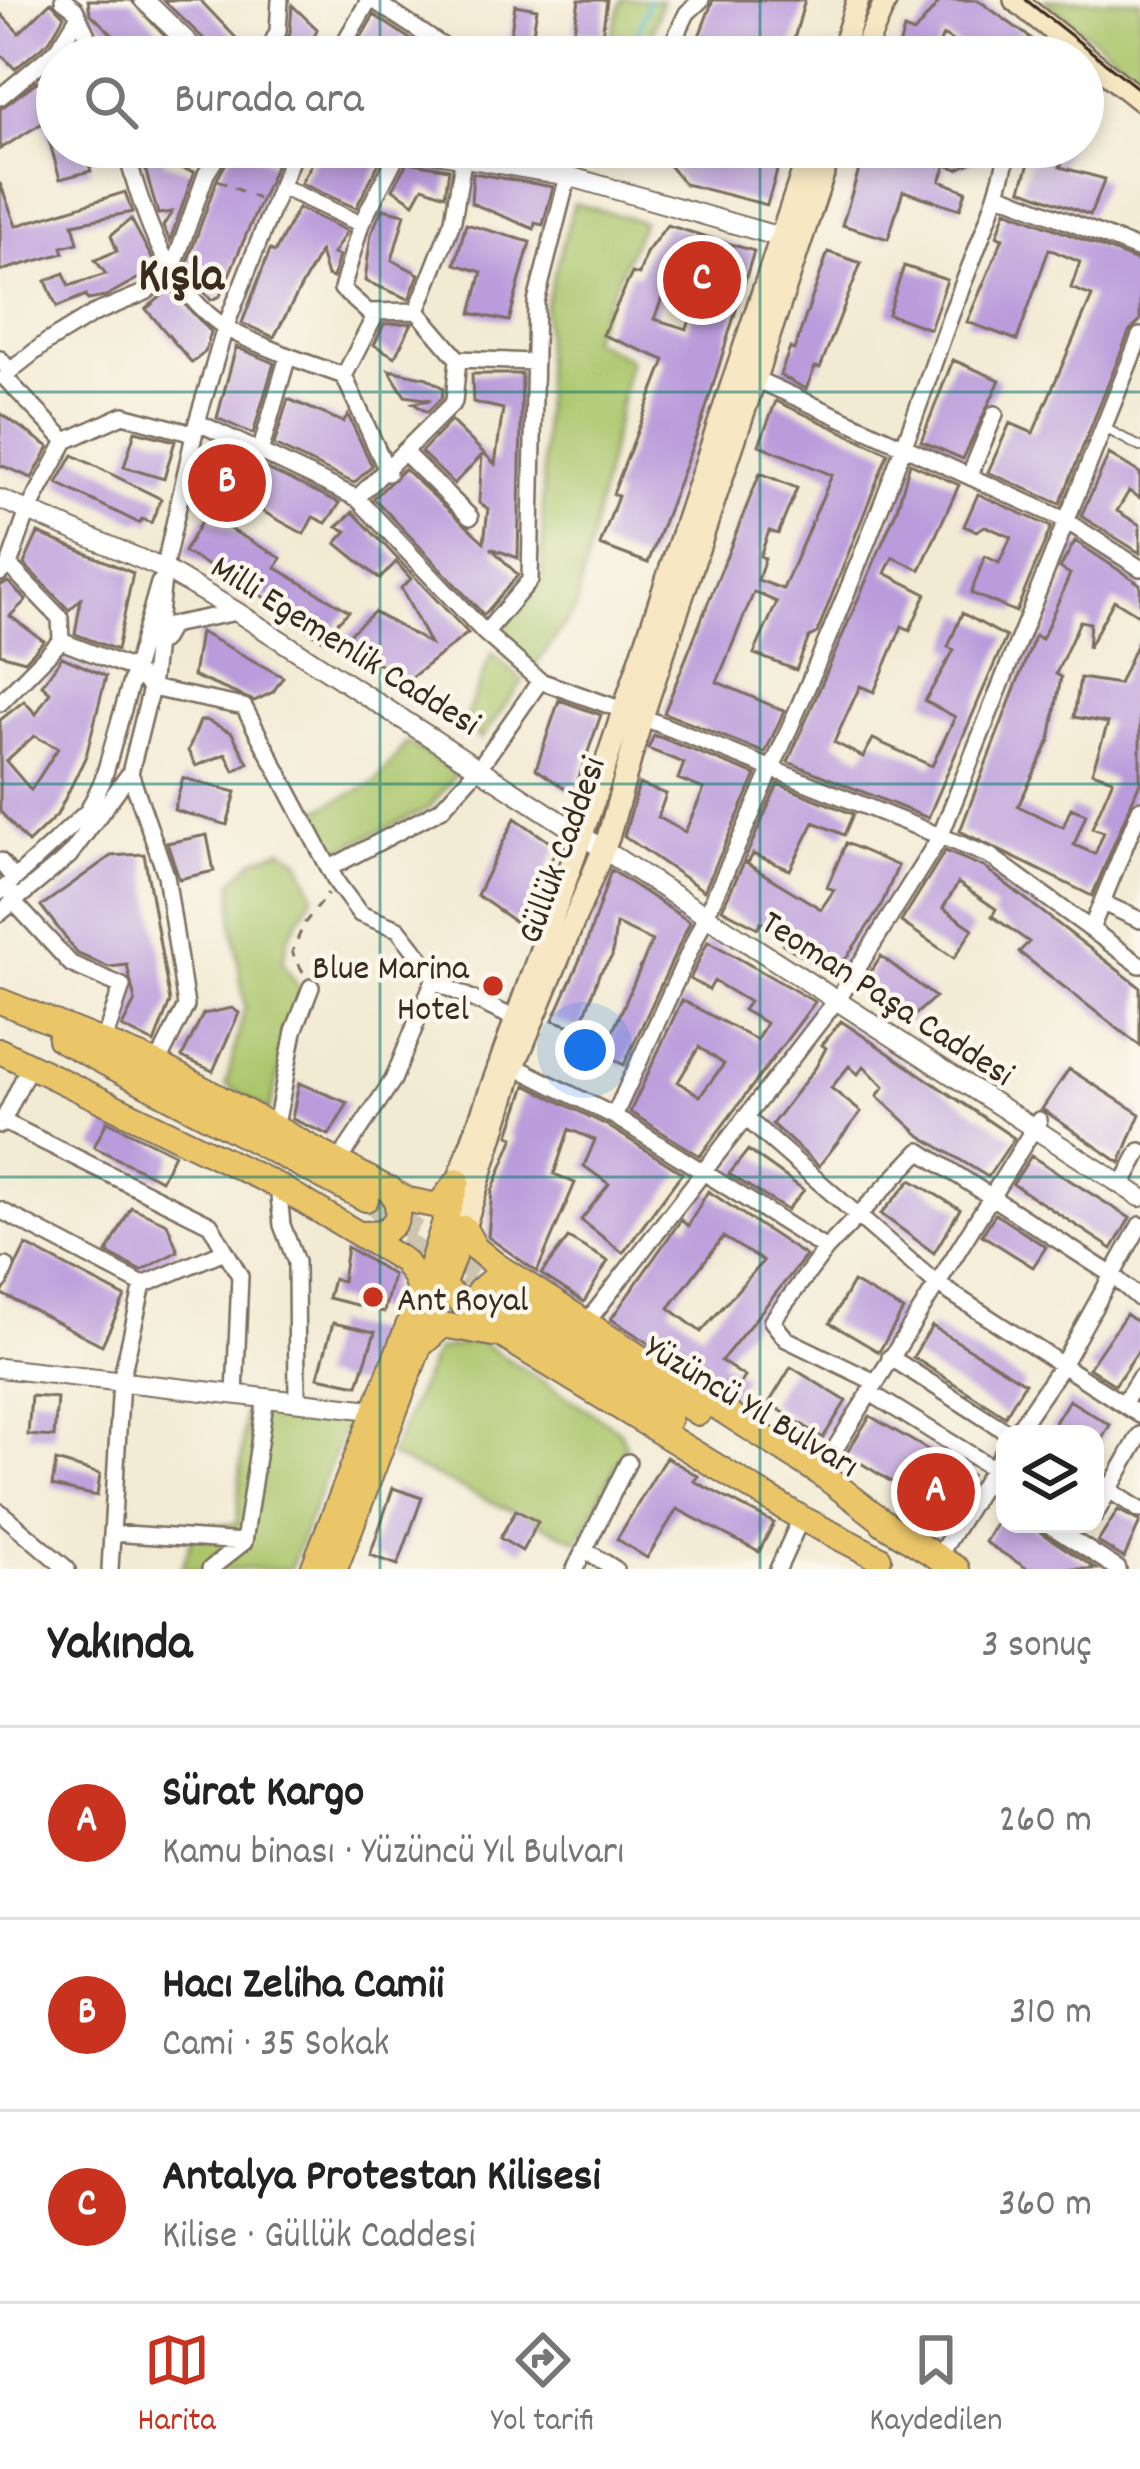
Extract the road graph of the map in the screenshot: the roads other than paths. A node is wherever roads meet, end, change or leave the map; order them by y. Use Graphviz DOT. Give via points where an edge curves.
graph roads {
  1 [pos="144,0"];
  2 [pos="280,0"];
  3 [pos="371,0"];
  4 [pos="701,0"];
  5 [pos="858,0"];
  6 [pos="886,0"];
  7 [pos="903,0"];
  8 [pos="994,0"];
  9 [pos="1015,0"];
  10 [pos="74,7"];
  11 [pos="1035,20"];
  12 [pos="877,24"];
  13 [pos="63,36"];
  14 [pos="88,36"];
  15 [pos="181,36"];
  16 [pos="276,36"];
  17 [pos="349,36"];
  18 [pos="427,36"];
  19 [pos="676,36"];
  20 [pos="859,36"];
  21 [pos="870,36"];
  22 [pos="1055,36"];
  23 [pos="36,67"];
  24 [pos="1104,73"];
  25 [pos="0,97"];
  26 [pos="1140,100"];
  27 [pos="131,168"];
  28 [pos="210,168"];
  29 [pos="290,168"];
  30 [pos="397,168"];
  31 [pos="462,168"];
  32 [pos="528,168"];
  33 [pos="807,168"];
  34 [pos="823,168"];
  35 [pos="1005,168"];
  36 [pos="568,176"];
  37 [pos="284,188"];
  38 [pos="999,194"];
  39 [pos="361,224"];
  40 [pos="792,240"];
  41 [pos="1140,250"];
  42 [pos="172,271"];
  43 [pos="417,311"];
  44 [pos="377,312"];
  45 [pos="226,328"];
  46 [pos="1140,336"];
  47 [pos="288,356"];
  48 [pos="458,359"];
  49 [pos="533,362"];
  50 [pos="4,373"];
  51 [pos="344,376"];
  52 [pos="758,380"];
  53 [pos="995,414"];
  54 [pos="1102,427"];
  55 [pos="196,428"];
  56 [pos="66,441"];
  57 [pos="906,446"];
  58 [pos="1140,447"];
  59 [pos="260,452"];
  60 [pos="406,454"];
  61 [pos="388,473"];
  62 [pos="970,476"];
  63 [pos="357,498"];
  64 [pos="0,499"];
  65 [pos="28,511"];
  66 [pos="470,517"];
  67 [pos="1063,519"];
  68 [pos="1140,568"];
  69 [pos="4,569"];
  70 [pos="164,569"];
  71 [pos="237,612"];
  72 [pos="485,633"];
  73 [pos="61,641"];
  74 [pos="157,649"];
  75 [pos="133,670"];
  76 [pos="0,677"];
  77 [pos="540,681"];
  78 [pos="152,688"];
  79 [pos="7,697"];
  80 [pos="631,713"];
  81 [pos="481,765"];
  82 [pos="769,767"];
  83 [pos="130,773"];
  84 [pos="1140,809"];
  85 [pos="583,832"];
  86 [pos="940,837"];
  87 [pos="605,847"];
  88 [pos="0,861"];
  89 [pos="334,874"];
  90 [pos="14,879"];
  91 [pos="4,902"];
  92 [pos="1105,904"];
  93 [pos="705,918"];
  94 [pos="1140,920"];
  95 [pos="1090,929"];
  96 [pos="1140,965"];
  97 [pos="435,976"];
  98 [pos="311,987"];
  99 [pos="834,1001"];
  100 [pos="0,1005"];
  101 [pos="514,1018"];
  102 [pos="0,1037"];
  103 [pos="104,1041"];
  104 [pos="0,1051"];
  105 [pos="158,1064"];
  106 [pos="30,1065"];
  107 [pos="514,1066"];
  108 [pos="614,1116"];
  109 [pos="747,1119"];
  110 [pos="1,1123"];
  111 [pos="1036,1124"];
  112 [pos="276,1125"];
  113 [pos="1140,1150"];
  114 [pos="340,1159"];
  115 [pos="703,1173"];
  116 [pos="458,1181"];
  117 [pos="1123,1185"];
  118 [pos="278,1186"];
  119 [pos="989,1193"];
  120 [pos="1140,1197"];
  121 [pos="377,1207"];
  122 [pos="0,1210"];
  123 [pos="858,1217"];
  124 [pos="1140,1225"];
  125 [pos="826,1249"];
  126 [pos="223,1252"];
  127 [pos="392,1253"];
  128 [pos="445,1258"];
  129 [pos="1112,1275"];
  130 [pos="934,1282"];
  131 [pos="143,1286"];
  132 [pos="1140,1299"];
  133 [pos="511,1300"];
  134 [pos="587,1322"];
  135 [pos="421,1345"];
  136 [pos="890,1357"];
  137 [pos="1062,1365"];
  138 [pos="0,1368"];
  139 [pos="1140,1377"];
  140 [pos="121,1380"];
  141 [pos="872,1387"];
  142 [pos="235,1394"];
  143 [pos="266,1397"];
  144 [pos="297,1400"];
  145 [pos="1123,1404"];
  146 [pos="372,1410"];
  147 [pos="1140,1415"];
  148 [pos="998,1425"];
  149 [pos="1019,1425"];
  150 [pos="1140,1435"];
  151 [pos="628,1462"];
  152 [pos="996,1464"];
  153 [pos="820,1473"];
  154 [pos="989,1476"];
  155 [pos="1104,1482"];
  156 [pos="996,1485"];
  157 [pos="1104,1486"];
  158 [pos="1140,1510"];
  159 [pos="0,1512"];
  160 [pos="801,1518"];
  161 [pos="897,1532"];
  162 [pos="1062,1533"];
  163 [pos="1085,1533"];
  164 [pos="112,1534"];
  165 [pos="244,1542"];
  166 [pos="1078,1544"];
  167 [pos="585,1550"];
  168 [pos="948,1563"];
  169 [pos="888,1564"];
  170 [pos="67,1569"];
  171 [pos="110,1569"];
  172 [pos="210,1569"];
  173 [pos="313,1569"];
  174 [pos="335,1569"];
  175 [pos="575,1569"];
  176 [pos="615,1569"];
  177 [pos="778,1569"];
  178 [pos="1118,1569"];
  1 -- 15 [label="street"];
  2 -- 16 [label="street"];
  3 -- 17 [label="street"];
  3 -- 18 [label="street"];
  4 -- 19 [label="street"];
  5 -- 20 [label="main road"];
  6 -- 12 [label="main road"];
  7 -- 12 [label="main road"];
  8 -- 11 [label="main road"];
  9 -- 11 [label="main road"];
  10 -- 13 [label="street"];
  10 -- 14 [label="street"];
  11 -- 22 [label="main road"];
  12 -- 21 [label="main road"];
  23 -- 25 [label="street"];
  24 -- 26 [label="main road"];
  27 -- 42 [label="street" via="145,223"];
  28 -- 42 [label="street"];
  29 -- 37 [label="street"];
  30 -- 39 [label="street"];
  31 -- 43 [label="street" via="453,220"];
  32 -- 36 [label="street"];
  33 -- 40 [label="main road, Güllük Caddesi"];
  34 -- 40 [label="main road, Güllük Caddesi"];
  35 -- 38 [label="street"];
  36 -- 40 [label="street"];
  36 -- 49 [label="street" via="536,302"];
  37 -- 39 [label="street"];
  37 -- 45 [label="street"];
  38 -- 41 [label="street"];
  38 -- 57 [label="street"];
  39 -- 44 [label="street" via="342,289"];
  40 -- 52 [label="main road, Güllük Caddesi"];
  40 -- 80 [label="main road, Güllük Caddesi"];
  42 -- 45 [label="street"];
  42 -- 50 [label="street"];
  43 -- 44 [label="street"];
  43 -- 48 [label="street"];
  44 -- 51 [label="street"];
  45 -- 47 [label="street"];
  45 -- 55 [label="street"];
  46 -- 54 [label="street"];
  47 -- 51 [label="street"];
  47 -- 59 [label="street"];
  48 -- 49 [label="street"];
  48 -- 60 [label="street" via="454,402"];
  49 -- 72 [label="street" via="530,580"];
  50 -- 56 [label="street"];
  51 -- 61 [label="street"];
  52 -- 57 [label="street"];
  52 -- 80 [label="main road, Güllük Caddesi"];
  53 -- 62 [label="street"];
  54 -- 58 [label="lane"];
  54 -- 67 [label="street"];
  55 -- 56 [label="street" via="123,416"];
  55 -- 59 [label="street"];
  55 -- 70 [label="street"];
  56 -- 65 [label="street"];
  57 -- 62 [label="street"];
  57 -- 82 [label="street"];
  59 -- 63 [label="street"];
  60 -- 61 [label="street"];
  60 -- 66 [label="street"];
  61 -- 63 [label="street"];
  62 -- 67 [label="street"];
  63 -- 72 [label="street"];
  64 -- 65 [label="street, Milli Egemenlik Caddesi"];
  65 -- 69 [label="street"];
  65 -- 70 [label="street, Milli Egemenlik Caddesi"];
  67 -- 68 [label="street"];
  67 -- 86 [label="street" via="1059,546"];
  69 -- 73 [label="street" via="60,618"];
  70 -- 71 [label="street, Milli Egemenlik Caddesi"];
  70 -- 74 [label="street"];
  70 -- 75 [label="street"];
  71 -- 74 [label="street" via="171,625"];
  71 -- 81 [label="street, Milli Egemenlik Caddesi"];
  72 -- 77 [label="street"];
  73 -- 75 [label="street"];
  73 -- 79 [label="street"];
  74 -- 78 [label="street"];
  75 -- 78 [label="street"];
  75 -- 90 [label="street" via="88,811"];
  76 -- 79 [label="street"];
  77 -- 80 [label="street"];
  77 -- 81 [label="street"];
  78 -- 83 [label="street"];
  78 -- 89 [label="street" via="244,707"];
  80 -- 82 [label="street"];
  80 -- 85 [label="main road, Güllük Caddesi"];
  80 -- 87 [label="main road, Güllük Caddesi"];
  81 -- 85 [label="street, Milli Egemenlik Caddesi"];
  81 -- 89 [label="street" via="441,809"];
  82 -- 86 [label="street"];
  82 -- 93 [label="street"];
  83 -- 91 [label="street" via="68,856"];
  83 -- 105 [label="street" via="166,875 186,1006"];
  84 -- 92 [label="street"];
  85 -- 87 [label="street, Milli Egemenlik Caddesi"];
  85 -- 101 [label="main road, Güllük Caddesi"];
  86 -- 95 [label="street" via="990,856"];
  86 -- 99 [label="street"];
  87 -- 93 [label="street, Teoman Paşa Caddesi"];
  87 -- 107 [label="main road, Güllük Caddesi"];
  88 -- 90 [label="street"];
  89 -- 97 [label="street" via="360,914 398,929"];
  90 -- 91 [label="street"];
  91 -- 103 [label="street" via="71,964 122,986"];
  92 -- 94 [label="street"];
  92 -- 95 [label="street"];
  93 -- 99 [label="street, Teoman Paşa Caddesi"];
  93 -- 108 [label="street"];
  95 -- 96 [label="street"];
  97 -- 101 [label="street"];
  97 -- 114 [label="street" via="393,1080"];
  98 -- 112 [label="street"];
  99 -- 109 [label="street"];
  99 -- 111 [label="street, Teoman Paşa Caddesi"];
  100 -- 103 [label="main road"];
  100 -- 121 [label="main road"];
  101 -- 116 [label="main road, Güllük Caddesi"];
  102 -- 121 [label="main road"];
  103 -- 105 [label="main road"];
  104 -- 106 [label="main road"];
  105 -- 112 [label="main road"];
  106 -- 110 [label="street"];
  106 -- 118 [label="main road"];
  107 -- 108 [label="street"];
  107 -- 128 [label="main road, Güllük Caddesi"];
  108 -- 115 [label="street"];
  109 -- 115 [label="street"];
  109 -- 123 [label="street"];
  110 -- 126 [label="street" via="210,1224"];
  111 -- 117 [label="street, Teoman Paşa Caddesi"];
  111 -- 119 [label="street"];
  112 -- 114 [label="main road"];
  113 -- 117 [label="street"];
  114 -- 121 [label="main road"];
  115 -- 125 [label="street"];
  115 -- 134 [label="street"];
  116 -- 121 [label="main road" via="438,1206"];
  116 -- 128 [label="main road, Güllük Caddesi"];
  117 -- 120 [label="street, Teoman Paşa Caddesi"];
  118 -- 121 [label="main road"];
  118 -- 144 [label="street" via="296,1262"];
  119 -- 123 [label="street" via="920,1151"];
  119 -- 129 [label="street"];
  119 -- 130 [label="street"];
  121 -- 127 [label="main road"];
  121 -- 128 [label="main road"];
  122 -- 131 [label="street"];
  123 -- 125 [label="street"];
  123 -- 130 [label="street"];
  124 -- 129 [label="street"];
  125 -- 141 [label="street" via="772,1321 786,1339"];
  126 -- 131 [label="street"];
  126 -- 142 [label="street" via="241,1276"];
  127 -- 128 [label="main road"];
  127 -- 128 [label="main road" via="412,1268"];
  128 -- 133 [label="main road"];
  128 -- 133 [label="main road" via="475,1265"];
  128 -- 133 [label="main road" via="482,1255"];
  128 -- 135 [label="main road, Güllük Caddesi"];
  128 -- 146 [label="main road, Güllük Caddesi"];
  129 -- 132 [label="street"];
  129 -- 137 [label="street"];
  130 -- 136 [label="street"];
  130 -- 137 [label="street"];
  131 -- 140 [label="street"];
  133 -- 134 [label="main road"];
  133 -- 135 [label="main road"];
  133 -- 160 [label="main road"];
  133 -- 161 [label="main road, Yüzüncü Yıl Bulvarı"];
  133 -- 169 [label="main road, Yüzüncü Yıl Bulvarı"];
  134 -- 153 [label="main road"];
  135 -- 174 [label="main road, Güllük Caddesi"];
  136 -- 141 [label="street"];
  136 -- 148 [label="street"];
  137 -- 145 [label="street"];
  137 -- 149 [label="street"];
  138 -- 140 [label="street"];
  139 -- 145 [label="street"];
  140 -- 142 [label="street"];
  140 -- 164 [label="street"];
  141 -- 153 [label="street"];
  141 -- 154 [label="street"];
  142 -- 143 [label="street"];
  143 -- 144 [label="street"];
  143 -- 165 [label="street"];
  144 -- 146 [label="street"];
  145 -- 147 [label="street"];
  146 -- 173 [label="main road, Güllük Caddesi"];
  150 -- 155 [label="street"];
  151 -- 167 [label="street"];
  152 -- 154 [label="street"];
  153 -- 161 [label="main road"];
  154 -- 156 [label="street"];
  154 -- 168 [label="street"];
  157 -- 158 [label="street"];
  159 -- 170 [label="street"];
  160 -- 169 [label="main road"];
  160 -- 177 [label="street"];
  161 -- 168 [label="main road, Yüzüncü Yıl Bulvarı"];
  162 -- 166 [label="street"];
  163 -- 166 [label="street"];
  164 -- 165 [label="street"];
  164 -- 171 [label="street"];
  165 -- 172 [label="street"];
  166 -- 178 [label="street"];
  167 -- 175 [label="street"];
  167 -- 176 [label="street"];
}
